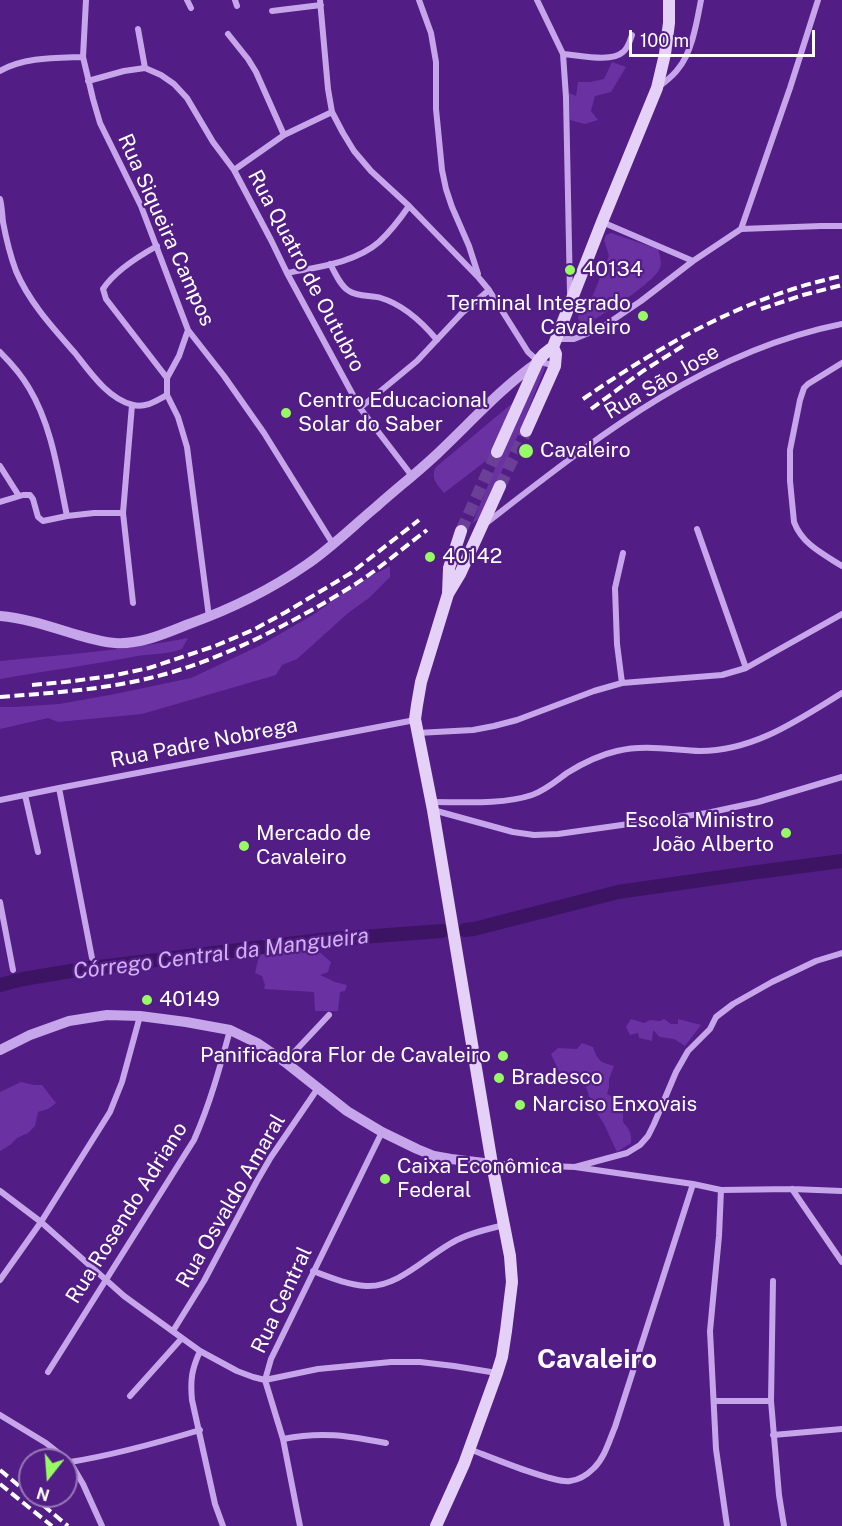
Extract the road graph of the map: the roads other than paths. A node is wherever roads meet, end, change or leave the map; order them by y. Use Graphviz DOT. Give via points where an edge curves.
graph roads {
  1 [pos="86,0"];
  2 [pos="187,0"];
  3 [pos="419,0"];
  4 [pos="537,0"];
  5 [pos="669,0"];
  6 [pos="701,0"];
  7 [pos="818,0"];
  8 [pos="321,2"];
  9 [pos="191,8"];
  10 [pos="272,11"];
  11 [pos="138,29"];
  12 [pos="228,34"];
  13 [pos="632,35"];
  14 [pos="563,54"];
  15 [pos="83,57"];
  16 [pos="145,68"];
  17 [pos="0,71"];
  18 [pos="88,81"];
  19 [pos="657,88"];
  20 [pos="332,112"];
  21 [pos="284,135"];
  22 [pos="234,170"];
  23 [pos="0,199"];
  24 [pos="408,206"];
  25 [pos="602,222"];
  26 [pos="842,226"];
  27 [pos="741,229"];
  28 [pos="157,246"];
  29 [pos="693,261"];
  30 [pos="330,264"];
  31 [pos="287,273"];
  32 [pos="479,278"];
  33 [pos="489,290"];
  34 [pos="570,306"];
  35 [pos="842,324"];
  36 [pos="188,330"];
  37 [pos="437,340"];
  38 [pos="555,343"];
  39 [pos="0,352"];
  40 [pos="538,361"];
  41 [pos="842,363"];
  42 [pos="555,366"];
  43 [pos="167,378"];
  44 [pos="167,395"];
  45 [pos="132,405"];
  46 [pos="360,408"];
  47 [pos="526,431"];
  48 [pos="497,452"];
  49 [pos="0,466"];
  50 [pos="412,476"];
  51 [pos="500,486"];
  52 [pos="20,496"];
  53 [pos="0,502"];
  54 [pos="123,513"];
  55 [pos="67,516"];
  56 [pos="481,528"];
  57 [pos="698,528"];
  58 [pos="461,531"];
  59 [pos="333,543"];
  60 [pos="456,543"];
  61 [pos="622,553"];
  62 [pos="842,566"];
  63 [pos="448,594"];
  64 [pos="134,603"];
  65 [pos="842,614"];
  66 [pos="0,616"];
  67 [pos="209,617"];
  68 [pos="746,668"];
  69 [pos="622,682"];
  70 [pos="842,693"];
  71 [pos="416,719"];
  72 [pos="417,733"];
  73 [pos="842,777"];
  74 [pos="59,788"];
  75 [pos="25,795"];
  76 [pos="0,800"];
  77 [pos="432,806"];
  78 [pos="38,852"];
  79 [pos="0,902"];
  80 [pos="842,953"];
  81 [pos="92,958"];
  82 [pos="13,970"];
  83 [pos="329,1015"];
  84 [pos="140,1016"];
  85 [pos="230,1030"];
  86 [pos="0,1050"];
  87 [pos="285,1062"];
  88 [pos="318,1088"];
  89 [pos="381,1132"];
  90 [pos="492,1164"];
  91 [pos="574,1167"];
  92 [pos="693,1184"];
  93 [pos="792,1189"];
  94 [pos="721,1190"];
  95 [pos="0,1191"];
  96 [pos="842,1191"];
  97 [pos="41,1222"];
  98 [pos="504,1225"];
  99 [pos="842,1262"];
  100 [pos="313,1271"];
  101 [pos="106,1279"];
  102 [pos="0,1280"];
  103 [pos="773,1281"];
  104 [pos="173,1331"];
  105 [pos="182,1338"];
  106 [pos="200,1351"];
  107 [pos="48,1372"];
  108 [pos="497,1373"];
  109 [pos="265,1380"];
  110 [pos="130,1396"];
  111 [pos="714,1401"];
  112 [pos="771,1401"];
  113 [pos="0,1415"];
  114 [pos="842,1429"];
  115 [pos="200,1430"];
  116 [pos="773,1435"];
  117 [pos="283,1439"];
  118 [pos="386,1443"];
  119 [pos="52,1448"];
  120 [pos="469,1449"];
  121 [pos="78,1461"];
  122 [pos="78,1476"];
  123 [pos="102,1526"];
  124 [pos="223,1526"];
  125 [pos="300,1526"];
  126 [pos="436,1526"];
  127 [pos="727,1526"];
  128 [pos="784,1526"];
  1 -- 15 [label="street, Rua Siqueira Campos"];
  2 -- 9 [label="street"];
  3 -- 32 [label="street" via="436,62 436,109 444,179"];
  4 -- 14 [label="street"];
  5 -- 19 [label="main road" via="665,54"];
  6 -- 19 [label="street" via="687,54 680,68"];
  7 -- 27 [label="street"];
  8 -- 10 [label="street"];
  8 -- 20 [label="street"];
  11 -- 16 [label="street"];
  12 -- 21 [label="street" via="256,72"];
  13 -- 14 [label="street" via="621,54 611,57"];
  14 -- 34 [label="street"];
  15 -- 17 [label="street" via="46,59"];
  15 -- 18 [label="street, Rua Siqueira Campos"];
  16 -- 18 [label="street"];
  16 -- 22 [label="street, Rua Quatro de Outubro" via="174,84 187,98"];
  18 -- 28 [label="street, Rua Siqueira Campos" via="100,123"];
  19 -- 25 [label="main road"];
  20 -- 21 [label="street, Rua Quatro de Outubro"];
  20 -- 24 [label="street" via="354,152"];
  21 -- 22 [label="street, Rua Quatro de Outubro"];
  22 -- 31 [label="street, Rua Quatro de Outubro"];
  23 -- 45 [label="street" via="9,249 32,301 97,379"];
  24 -- 30 [label="street" via="378,243"];
  24 -- 32 [label="street"];
  25 -- 29 [label="street"];
  25 -- 34 [label="main road"];
  26 -- 27 [label="street"];
  27 -- 29 [label="street"];
  28 -- 36 [label="street, Rua Siqueira Campos"];
  28 -- 43 [label="street" via="112,278 103,294"];
  29 -- 38 [label="street" via="601,328"];
  30 -- 31 [label="street"];
  30 -- 37 [label="street" via="350,292 398,306"];
  31 -- 46 [label="street, Rua Quatro de Outubro"];
  32 -- 33 [label="street"];
  33 -- 37 [label="street"];
  33 -- 40 [label="street" via="528,352"];
  34 -- 38 [label="main road"];
  35 -- 56 [label="street, Rua São Jose" via="760,348 682,384 566,462"];
  36 -- 43 [label="street"];
  36 -- 59 [label="street, Rua Siqueira Campos" via="264,433"];
  37 -- 46 [label="street"];
  38 -- 40 [label="main road"];
  38 -- 42 [label="main road"];
  39 -- 55 [label="street" via="29,387 40,410"];
  40 -- 42 [label="street"];
  40 -- 48 [label="main road"];
  40 -- 50 [label="street"];
  41 -- 62 [label="street" via="804,388 789,464 797,531 809,545"];
  42 -- 47 [label="main road"];
  43 -- 44 [label="street"];
  44 -- 45 [label="street" via="143,406"];
  44 -- 67 [label="street" via="188,447"];
  45 -- 54 [label="street"];
  46 -- 50 [label="street, Rua Quatro de Outubro"];
  49 -- 52 [label="street"];
  50 -- 59 [label="street"];
  51 -- 56 [label="main road"];
  52 -- 53 [label="street"];
  52 -- 55 [label="street" via="31,496 41,520"];
  54 -- 55 [label="street"];
  54 -- 64 [label="street"];
  56 -- 60 [label="street, Rua São Jose"];
  56 -- 63 [label="main road"];
  57 -- 68 [label="street"];
  58 -- 60 [label="main road"];
  59 -- 67 [label="street" via="282,581"];
  60 -- 63 [label="main road" via="449,568"];
  61 -- 69 [label="street" via="615,588"];
  63 -- 71 [label="main road" via="422,682"];
  65 -- 68 [label="street"];
  66 -- 67 [label="street" via="115,643 144,640"];
  68 -- 69 [label="street" via="722,675"];
  69 -- 72 [label="street" via="494,726"];
  70 -- 77 [label="street" via="751,743 701,751 621,750 597,757 531,795"];
  71 -- 72 [label="main road"];
  71 -- 74 [label="street, Rua Padre Nobrega"];
  72 -- 77 [label="main road"];
  73 -- 77 [label="street" via="706,813 558,834 513,832"];
  74 -- 75 [label="street, Rua Padre Nobrega"];
  74 -- 81 [label="street"];
  75 -- 76 [label="street, Rua Padre Nobrega"];
  75 -- 78 [label="street"];
  77 -- 90 [label="main road"];
  79 -- 82 [label="street"];
  80 -- 91 [label="street" via="772,982 716,1017 688,1051 648,1136 640,1145 627,1153"];
  83 -- 87 [label="street"];
  84 -- 85 [label="street"];
  84 -- 86 [label="street" via="107,1015 69,1021"];
  84 -- 97 [label="street" via="123,1082 110,1113"];
  85 -- 87 [label="street"];
  85 -- 101 [label="street, Rua Rosendo Adriano" via="194,1140"];
  87 -- 88 [label="street"];
  88 -- 89 [label="street"];
  88 -- 104 [label="street, Rua Osvaldo Amaral" via="271,1157"];
  89 -- 90 [label="street" via="434,1156"];
  89 -- 100 [label="street, Rua Central"];
  90 -- 91 [label="street"];
  90 -- 98 [label="main road"];
  91 -- 92 [label="street"];
  92 -- 94 [label="street"];
  92 -- 120 [label="street" via="615,1427 597,1465 569,1481 552,1479"];
  93 -- 94 [label="street"];
  93 -- 96 [label="street"];
  93 -- 99 [label="street"];
  94 -- 111 [label="street" via="710,1331"];
  95 -- 97 [label="street"];
  97 -- 101 [label="street"];
  97 -- 102 [label="street"];
  98 -- 100 [label="street" via="458,1239 392,1281 379,1285 352,1284"];
  98 -- 108 [label="main road" via="512,1282"];
  100 -- 109 [label="street, Rua Central"];
  101 -- 104 [label="street"];
  101 -- 107 [label="street, Rua Rosendo Adriano"];
  103 -- 112 [label="street"];
  104 -- 105 [label="street"];
  105 -- 106 [label="street"];
  105 -- 110 [label="street"];
  106 -- 109 [label="street" via="237,1371"];
  106 -- 115 [label="street" via="190,1384"];
  108 -- 109 [label="street" via="431,1363 391,1362 318,1369"];
  108 -- 120 [label="main road"];
  109 -- 117 [label="street, Rua Central"];
  111 -- 112 [label="street"];
  111 -- 127 [label="street"];
  112 -- 116 [label="street"];
  113 -- 119 [label="street"];
  114 -- 116 [label="street"];
  115 -- 121 [label="street"];
  115 -- 124 [label="street"];
  116 -- 128 [label="street"];
  117 -- 118 [label="street" via="327,1434"];
  117 -- 125 [label="street, Rua Central"];
  120 -- 126 [label="main road"];
  122 -- 123 [label="street"];
}
